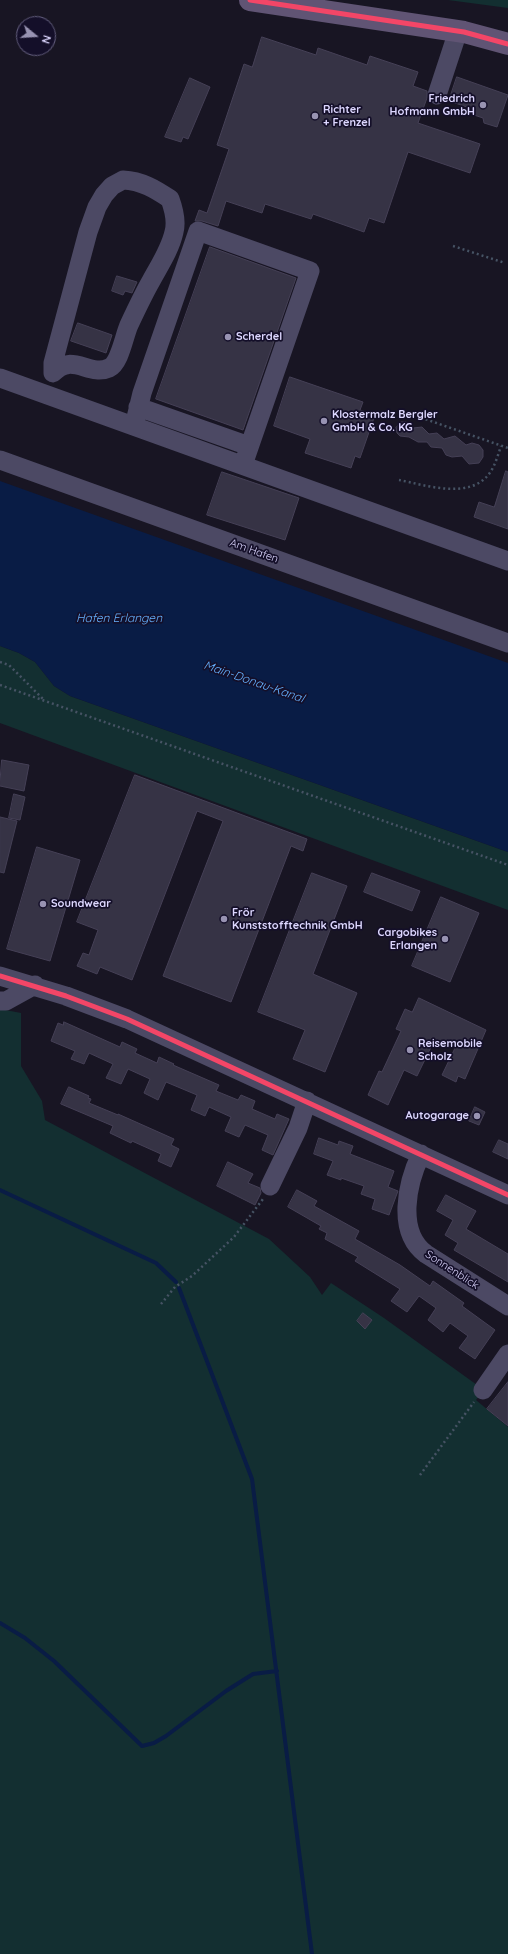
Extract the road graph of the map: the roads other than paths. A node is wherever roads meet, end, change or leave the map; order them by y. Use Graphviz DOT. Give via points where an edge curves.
graph roads {
  1 [pos="250,0"];
  2 [pos="461,31"];
  3 [pos="508,33"];
  4 [pos="508,44"];
  5 [pos="437,95"];
  6 [pos="53,373"];
  7 [pos="0,378"];
  8 [pos="45,394"];
  9 [pos="138,407"];
  10 [pos="134,426"];
  11 [pos="249,446"];
  12 [pos="0,460"];
  13 [pos="243,465"];
  14 [pos="508,561"];
  15 [pos="508,643"];
  16 [pos="0,976"];
  17 [pos="35,986"];
  18 [pos="0,1001"];
  19 [pos="308,1101"];
  20 [pos="421,1154"];
  21 [pos="270,1186"];
  22 [pos="508,1195"];
  23 [pos="508,1306"];
  24 [pos="508,1354"];
  25 [pos="483,1390"];
  1 -- 2 [label="main road"];
  2 -- 3 [label="main road"];
  2 -- 4 [label="main road"];
  2 -- 5 [label="street"];
  6 -- 6 [label="street" via="59,366 66,364 99,370 115,364 129,326 175,231 175,215 170,200 148,185 123,180 112,186 104,195 88,232 55,355"];
  6 -- 8 [label="street"];
  7 -- 8 [label="street"];
  8 -- 10 [label="street"];
  9 -- 10 [label="street"];
  9 -- 11 [label="street"];
  9 -- 11 [label="street" via="198,231 310,271"];
  10 -- 13 [label="street"];
  11 -- 13 [label="street"];
  12 -- 15 [label="street, Am Hafen"];
  13 -- 14 [label="street"];
  16 -- 17 [label="street"];
  17 -- 18 [label="street" via="6,1001"];
  17 -- 19 [label="street" via="127,1019"];
  19 -- 20 [label="street"];
  19 -- 21 [label="street"];
  20 -- 22 [label="street"];
  20 -- 23 [label="street, Sonnenblick" via="410,1182 408,1212 408,1224 418,1248"];
  24 -- 25 [label="street"];
}
